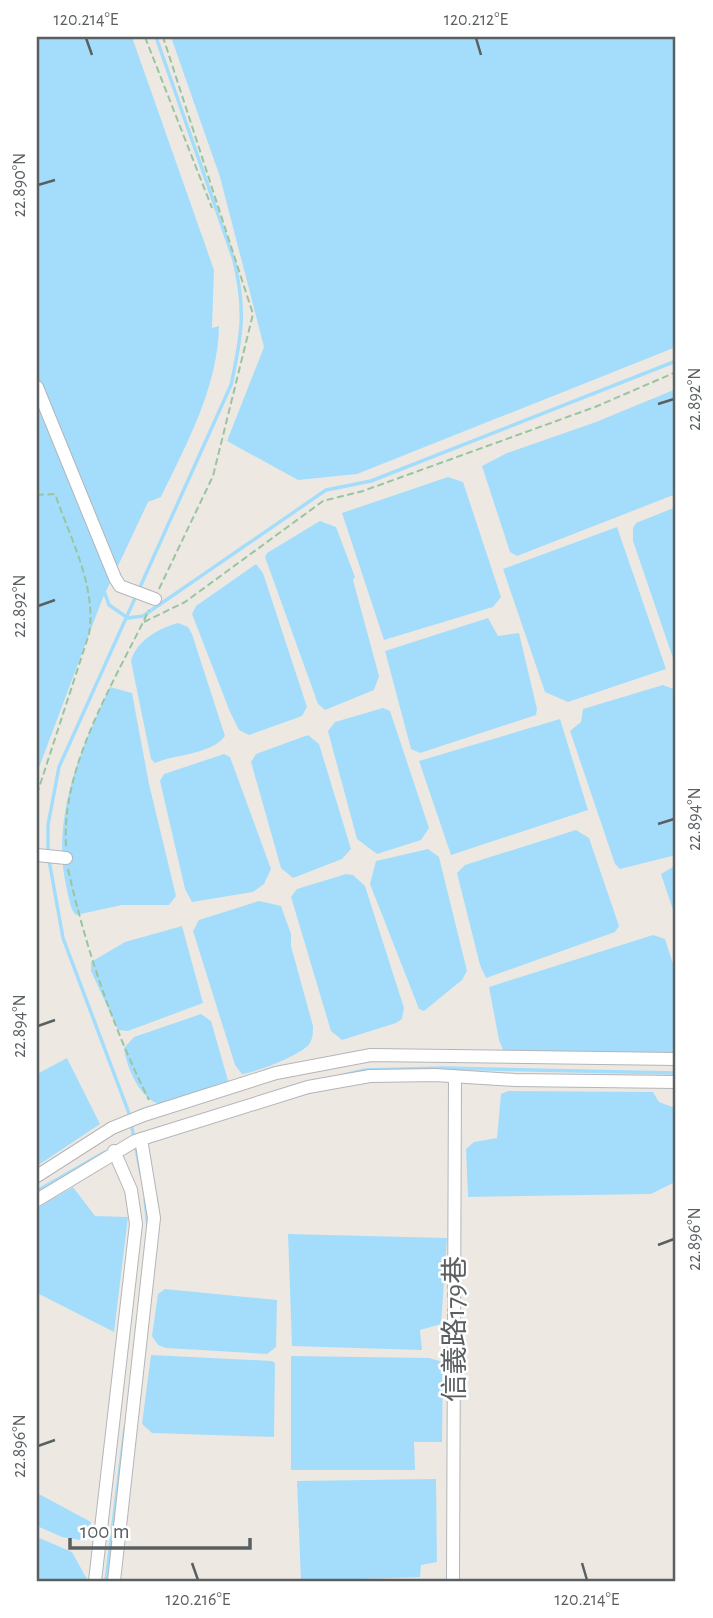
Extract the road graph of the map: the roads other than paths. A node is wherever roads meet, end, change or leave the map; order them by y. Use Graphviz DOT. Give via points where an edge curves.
graph roads {
  1 [pos="37,387"];
  2 [pos="155,599"];
  3 [pos="676,1059"];
  4 [pos="455,1076"];
  5 [pos="676,1082"];
  6 [pos="138,1140"];
  7 [pos="118,1149"];
  8 [pos="37,1176"];
  9 [pos="37,1200"];
  10 [pos="95,1581"];
  11 [pos="114,1581"];
  12 [pos="453,1581"];
  1 -- 2 [label="street" via="115,578 120,586"];
  3 -- 8 [label="street" via="371,1055 276,1073 144,1115"];
  4 -- 5 [label="street"];
  4 -- 6 [label="street" via="370,1076 308,1087"];
  4 -- 12 [label="street, 信義路179巷"];
  6 -- 7 [label="street"];
  6 -- 11 [label="street" via="154,1218"];
  7 -- 9 [label="street"];
  7 -- 10 [label="street" via="136,1224"];
}
